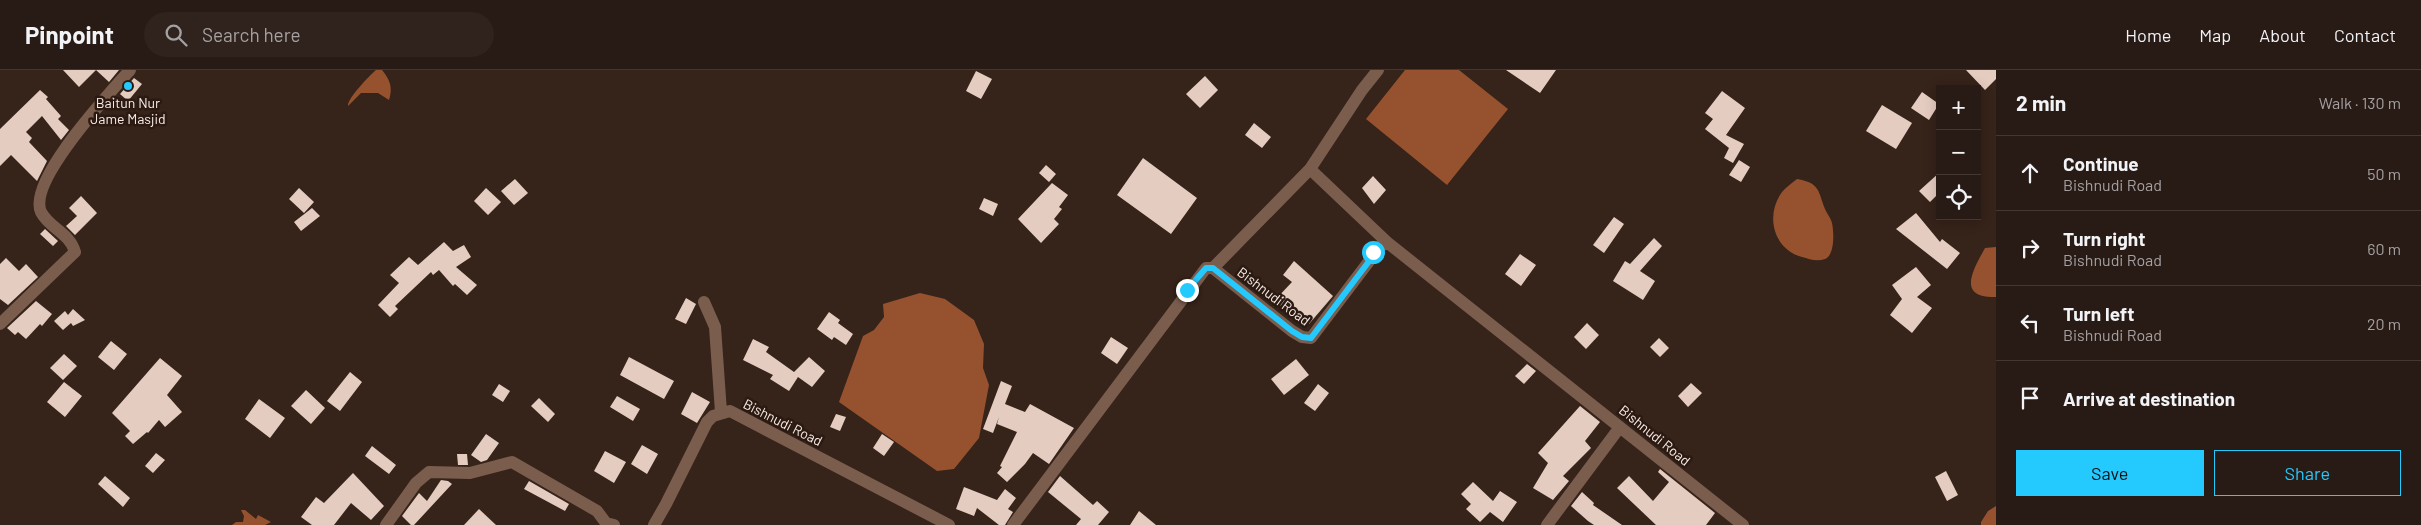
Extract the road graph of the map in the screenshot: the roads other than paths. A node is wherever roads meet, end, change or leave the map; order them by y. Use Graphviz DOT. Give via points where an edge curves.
graph roads {
  1 [pos="130,70"];
  2 [pos="1378,70"];
  3 [pos="1310,169"];
  4 [pos="1388,243"];
  5 [pos="1213,268"];
  6 [pos="704,302"];
  7 [pos="0,324"];
  8 [pos="722,412"];
  9 [pos="1620,427"];
  10 [pos="386,525"];
  11 [pos="614,525"];
  12 [pos="654,525"];
  13 [pos="949,525"];
  14 [pos="1013,525"];
  15 [pos="1546,525"];
  16 [pos="1743,525"];
  1 -- 7 [label="street" via="77,131 48,176 38,200 41,213 73,244 75,252"];
  2 -- 3 [label="street"];
  3 -- 4 [label="street"];
  3 -- 5 [label="street"];
  4 -- 5 [label="street, Bishnudi Road" via="1373,252 1311,338 1292,331"];
  4 -- 9 [label="street, Bishnudi Road"];
  5 -- 14 [label="street" via="1206,268 1199,275"];
  6 -- 8 [label="street" via="715,327"];
  8 -- 12 [label="street, Bishnudi Road" via="707,422"];
  8 -- 13 [label="street, Bishnudi Road" via="730,411"];
  9 -- 15 [label="street"];
  9 -- 16 [label="street, Bishnudi Road"];
  10 -- 11 [label="street" via="416,483 429,472 470,473 512,462 581,500 597,510 606,523"];
}
